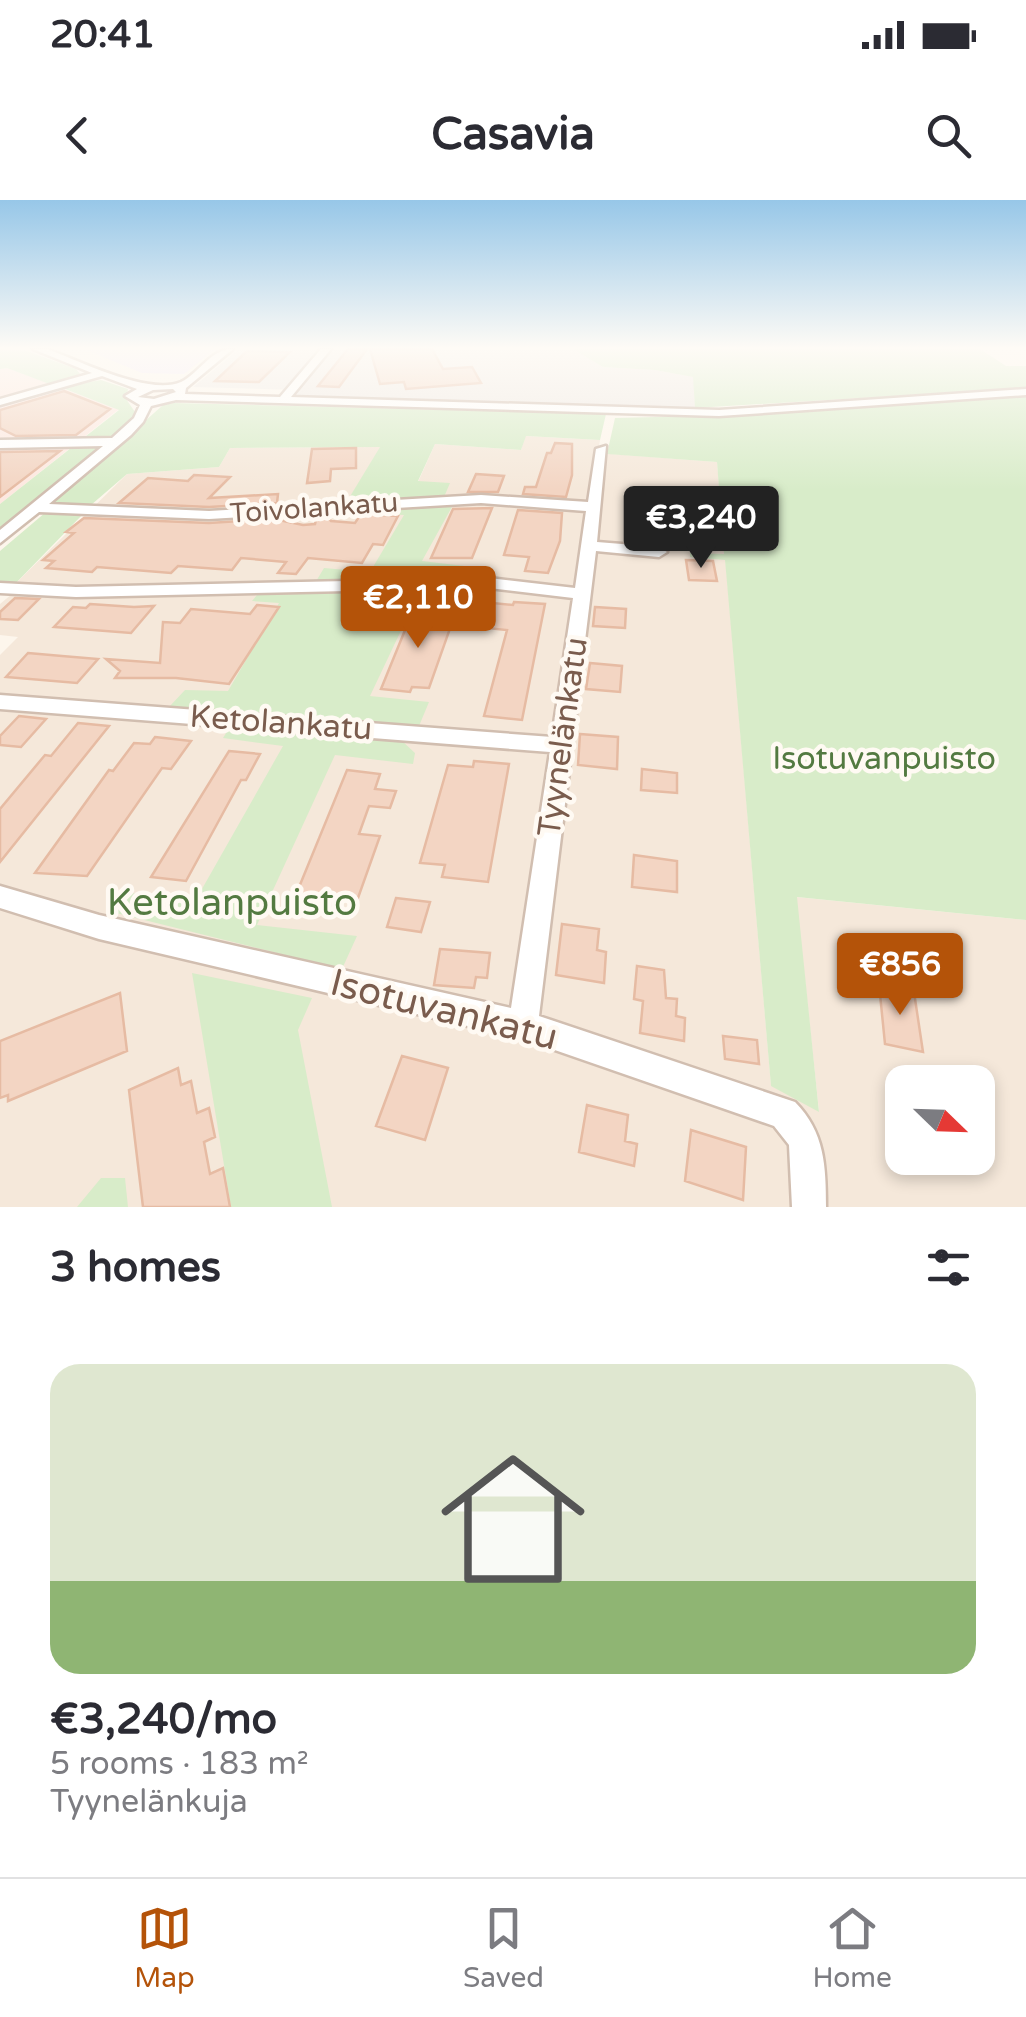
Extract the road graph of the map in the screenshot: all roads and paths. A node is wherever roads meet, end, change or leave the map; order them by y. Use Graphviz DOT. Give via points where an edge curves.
graph roads {
  1 [pos="145,396"];
  2 [pos="219,396"];
  3 [pos="286,396"];
  4 [pos="968,396"];
  5 [pos="281,402"];
  6 [pos="0,430"];
  7 [pos="115,442"];
  8 [pos="0,444"];
  9 [pos="602,448"];
  10 [pos="592,507"];
  11 [pos="36,508"];
  12 [pos="0,538"];
  13 [pos="587,546"];
  14 [pos="659,552"];
  15 [pos="0,588"];
  16 [pos="583,594"];
  17 [pos="0,702"];
  18 [pos="561,745"];
  19 [pos="0,896"];
  20 [pos="523,1025"];
  21 [pos="809,1207"];
  1 -- 7 [label="street" via="139,420"];
  2 -- 5 [label="street"];
  3 -- 5 [label="street"];
  4 -- 5 [label="street" via="719,413"];
  6 -- 8 [label="street" via="6,434"];
  7 -- 8 [label="street"];
  7 -- 11 [label="street"];
  9 -- 10 [label="street, Tyynelänkatu"];
  10 -- 11 [label="street, Toivolankatu" via="481,499 209,515"];
  10 -- 13 [label="street, Tyynelänkatu"];
  11 -- 12 [label="street"];
  13 -- 14 [label="street"];
  13 -- 16 [label="street, Tyynelänkatu"];
  15 -- 16 [label="street" via="489,583"];
  16 -- 18 [label="street, Tyynelänkatu"];
  17 -- 18 [label="street, Ketolankatu"];
  18 -- 20 [label="street, Tyynelänkatu"];
  19 -- 20 [label="street, Isotuvankatu" via="98,926"];
  20 -- 21 [label="street, Isotuvankatu" via="784,1113 801,1128 808,1149"];
}
